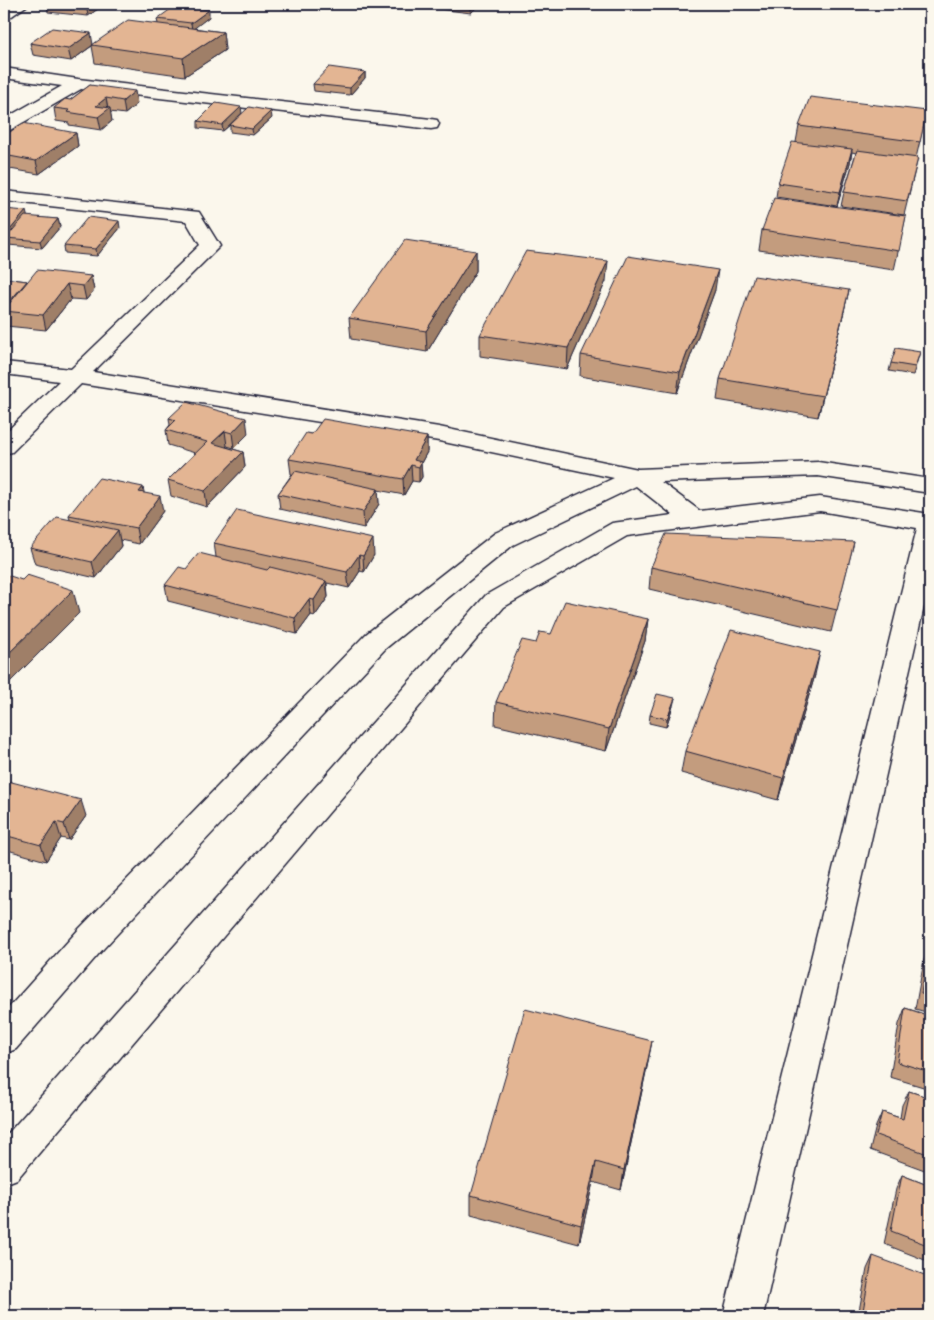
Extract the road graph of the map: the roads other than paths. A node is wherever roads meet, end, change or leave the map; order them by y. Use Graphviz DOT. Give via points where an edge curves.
graph roads {
  1 [pos="22,4"];
  2 [pos="167,4"];
  3 [pos="182,5"];
  4 [pos="4,15"];
  5 [pos="4,73"];
  6 [pos="78,84"];
  7 [pos="431,124"];
  8 [pos="4,126"];
  9 [pos="4,196"];
  10 [pos="4,368"];
  11 [pos="74,376"];
  12 [pos="4,447"];
  13 [pos="638,476"];
  14 [pos="930,486"];
  15 [pos="694,519"];
  16 [pos="930,522"];
  17 [pos="930,526"];
  18 [pos="4,1038"];
  19 [pos="4,1166"];
  20 [pos="743,1316"];
  1 -- 4 [label="street"];
  2 -- 3 [label="street"];
  5 -- 6 [label="street"];
  6 -- 7 [label="street"];
  6 -- 8 [label="street"];
  9 -- 11 [label="street" via="192,216 210,246"];
  10 -- 11 [label="street"];
  11 -- 12 [label="street"];
  11 -- 13 [label="street" via="440,434"];
  13 -- 14 [label="street" via="818,469"];
  13 -- 15 [label="street"];
  13 -- 18 [label="street" via="504,539 376,642 91,939"];
  15 -- 16 [label="street" via="820,504"];
  15 -- 19 [label="street" via="621,529 495,600"];
  17 -- 20 [label="street"];
}
